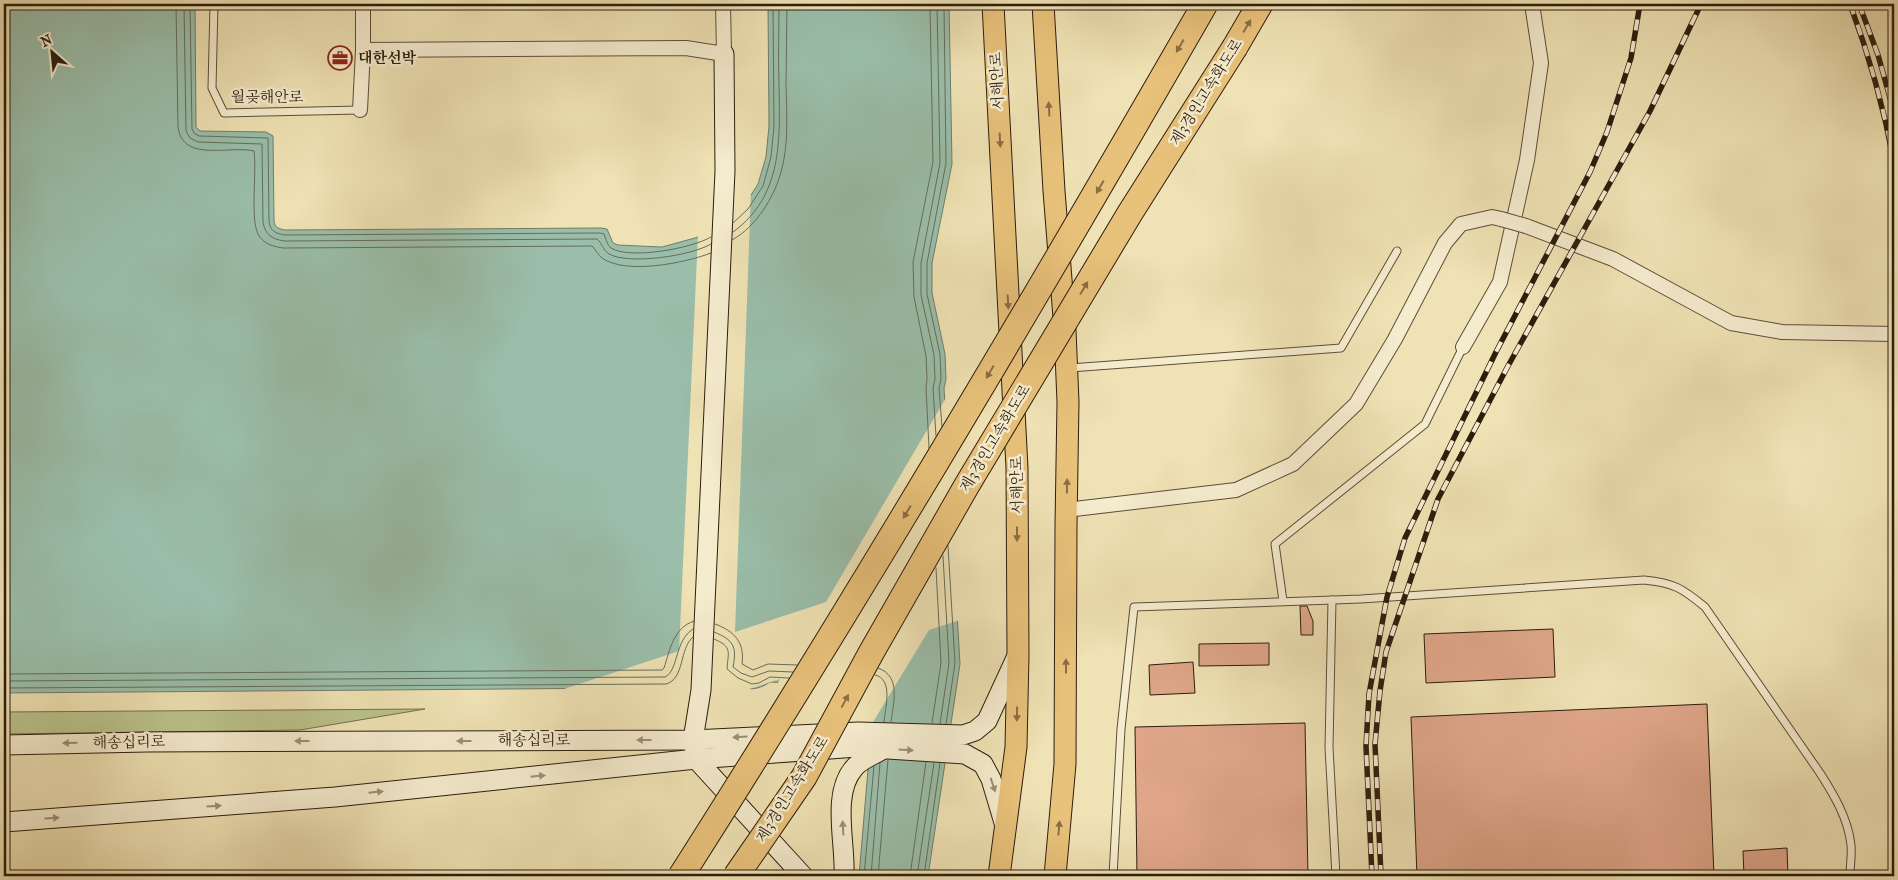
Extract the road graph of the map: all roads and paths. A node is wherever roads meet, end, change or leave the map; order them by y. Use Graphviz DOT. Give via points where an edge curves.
graph roads {
  1 [pos="214,4"];
  2 [pos="362,4"];
  3 [pos="723,4"];
  4 [pos="993,4"];
  5 [pos="1044,4"];
  6 [pos="1205,4"];
  7 [pos="1260,4"];
  8 [pos="1532,4"];
  9 [pos="364,50"];
  10 [pos="724,54"];
  11 [pos="360,110"];
  12 [pos="1397,251"];
  13 [pos="1894,334"];
  14 [pos="1463,347"];
  15 [pos="1067,368"];
  16 [pos="1066,510"];
  17 [pos="1332,600"];
  18 [pos="1283,601"];
  19 [pos="1018,655"];
  20 [pos="693,740"];
  21 [pos="4,745"];
  22 [pos="883,749"];
  23 [pos="696,759"];
  24 [pos="4,822"];
  25 [pos="1006,828"];
  26 [pos="681,876"];
  27 [pos="736,876"];
  28 [pos="803,876"];
  29 [pos="844,876"];
  30 [pos="999,876"];
  31 [pos="1055,876"];
  32 [pos="1113,876"];
  33 [pos="1336,876"];
  34 [pos="1850,876"];
  1 -- 11 [label="lane, 월곶해안로" via="212,88 224,113"];
  2 -- 9 [label="street"];
  3 -- 10 [label="street"];
  4 -- 19 [label="main road, 서해안로, one-way" via="1017,468"];
  15 -- 5 [label="main road, one-way"];
  6 -- 26 [label="highway, one-way, bridge" via="936,464"];
  27 -- 7 [label="highway, 제3경인고속화도로, one-way, bridge" via="804,777 966,485"];
  8 -- 14 [label="street" via="1541,63 1527,160 1500,282"];
  9 -- 10 [label="street" via="686,48"];
  9 -- 11 [label="street"];
  10 -- 20 [label="main road" via="725,171 701,690"];
  12 -- 15 [label="lane" via="1341,348"];
  13 -- 16 [label="street, bridge" via="1782,332 1731,323 1613,259 1526,226 1492,217 1462,224 1445,243 1395,339 1356,404 1293,464 1236,490"];
  14 -- 18 [label="lane" via="1425,424 1275,544"];
  16 -- 15 [label="main road, one-way"];
  31 -- 16 [label="main road, one-way" via="1065,764"];
  17 -- 18 [label="lane"];
  17 -- 33 [label="lane" via="1329,747"];
  17 -- 34 [label="lane" via="1644,580 1667,582 1684,590 1704,607 1836,798 1851,846"];
  18 -- 32 [label="lane" via="1134,607 1121,729"];
  19 -- 20 [label="main road, 해송십리로, one-way" via="987,721 975,731 963,735 858,732"];
  19 -- 25 [label="main road, 서해안로, one-way" via="1016,747"];
  20 -- 21 [label="main road, 해송십리로, one-way"];
  20 -- 23 [label="main road"];
  22 -- 23 [label="main road"];
  22 -- 25 [label="main road, one-way" via="965,754 983,764 991,778"];
  29 -- 22 [label="main road, one-way" via="840,800 844,784 854,767"];
  24 -- 23 [label="main road, one-way" via="335,797"];
  23 -- 28 [label="main road"];
  25 -- 30 [label="main road, 서해안로"];
}
